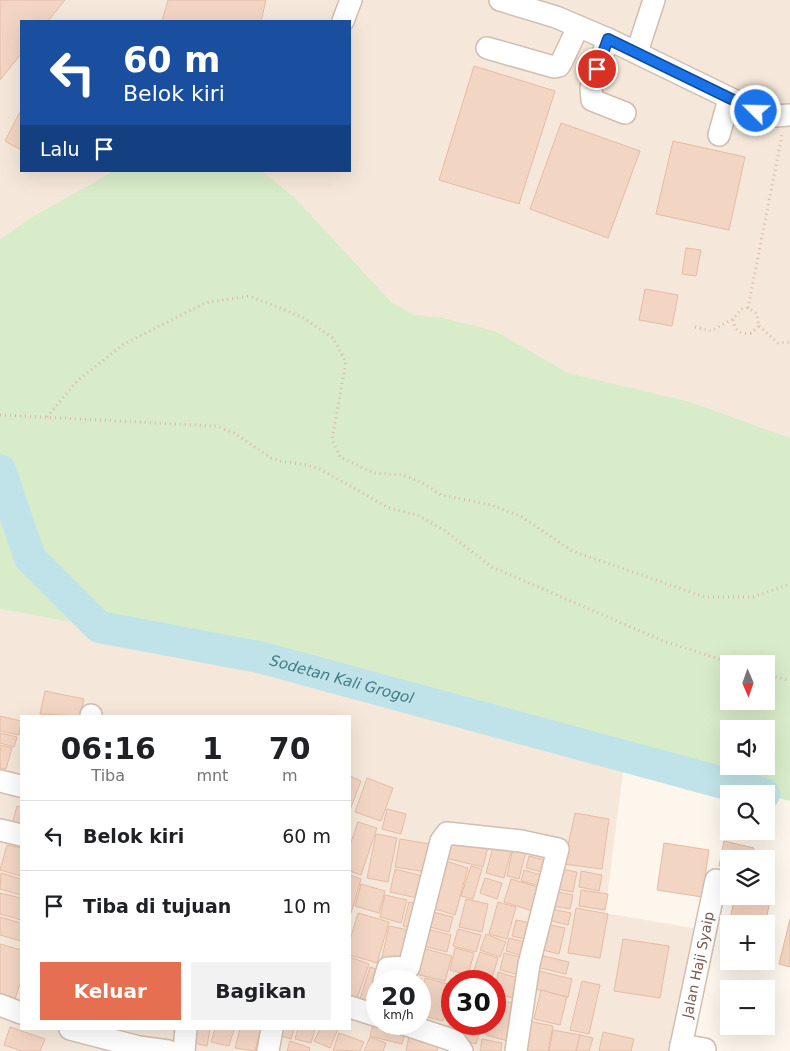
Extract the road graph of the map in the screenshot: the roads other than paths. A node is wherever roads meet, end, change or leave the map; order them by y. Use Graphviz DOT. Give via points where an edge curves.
graph roads {
  1 [pos="352,0"];
  2 [pos="500,0"];
  3 [pos="654,0"];
  4 [pos="343,20"];
  5 [pos="578,27"];
  6 [pos="608,39"];
  7 [pos="487,48"];
  8 [pos="637,52"];
  9 [pos="729,99"];
  10 [pos="625,112"];
  11 [pos="788,115"];
  12 [pos="719,135"];
  13 [pos="0,830"];
  14 [pos="20,835"];
  15 [pos="716,880"];
  16 [pos="387,970"];
  17 [pos="0,1005"];
  18 [pos="351,1007"];
  19 [pos="366,1010"];
  20 [pos="20,1013"];
  21 [pos="78,1030"];
  22 [pos="186,1030"];
  23 [pos="272,1030"];
  24 [pos="94,1032"];
  25 [pos="431,1033"];
  26 [pos="681,1048"];
  27 [pos="138,1049"];
  28 [pos="705,1050"];
  29 [pos="168,1051"];
  30 [pos="184,1051"];
  31 [pos="268,1051"];
  32 [pos="460,1051"];
  33 [pos="516,1051"];
  1 -- 4 [label="street"];
  2 -- 5 [label="street"];
  3 -- 8 [label="street"];
  5 -- 6 [label="street"];
  5 -- 7 [label="street" via="559,66"];
  6 -- 8 [label="street"];
  6 -- 10 [label="street" via="592,83 591,96 592,100"];
  8 -- 9 [label="street"];
  9 -- 11 [label="street" via="766,114"];
  9 -- 12 [label="street"];
  13 -- 14 [label="street"];
  15 -- 26 [label="street, Jalan Haji Syaip"];
  16 -- 33 [label="street" via="409,967 446,833 521,841 558,849 529,964"];
  17 -- 20 [label="street"];
  18 -- 19 [label="street"];
  21 -- 24 [label="street"];
  22 -- 30 [label="street"];
  23 -- 31 [label="street"];
  24 -- 27 [label="street"];
  25 -- 32 [label="street" via="455,1041"];
  26 -- 28 [label="street"];
  27 -- 29 [label="street"];
}
